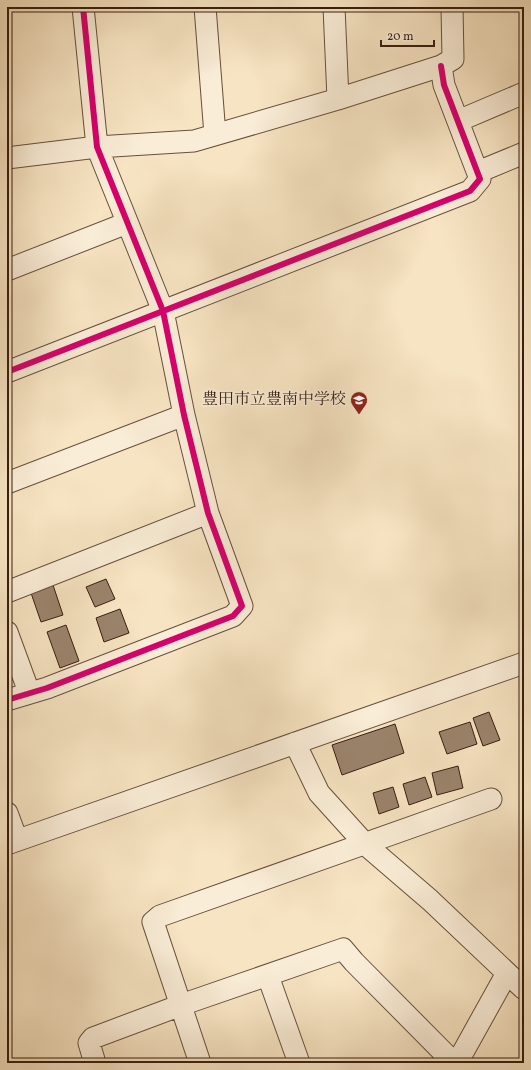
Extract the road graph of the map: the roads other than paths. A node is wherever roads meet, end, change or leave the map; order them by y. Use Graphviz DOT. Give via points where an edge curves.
graph roads {
  1 [pos="83,7"];
  2 [pos="205,7"];
  3 [pos="334,7"];
  4 [pos="452,7"];
  5 [pos="441,66"];
  6 [pos="524,93"];
  7 [pos="338,99"];
  8 [pos="458,121"];
  9 [pos="215,135"];
  10 [pos="96,147"];
  11 [pos="524,153"];
  12 [pos="7,158"];
  13 [pos="478,172"];
  14 [pos="127,223"];
  15 [pos="7,270"];
  16 [pos="163,311"];
  17 [pos="7,372"];
  18 [pos="184,415"];
  19 [pos="7,483"];
  20 [pos="208,513"];
  21 [pos="7,592"];
  22 [pos="7,632"];
  23 [pos="524,663"];
  24 [pos="28,692"];
  25 [pos="7,700"];
  26 [pos="295,742"];
  27 [pos="491,800"];
  28 [pos="7,813"];
  29 [pos="12,842"];
  30 [pos="366,845"];
  31 [pos="507,973"];
  32 [pos="268,976"];
  33 [pos="524,988"];
  34 [pos="181,1005"];
  35 [pos="96,1063"];
  36 [pos="200,1063"];
  37 [pos="299,1063"];
  38 [pos="455,1063"];
  1 -- 10 [label="street"];
  2 -- 9 [label="street"];
  3 -- 7 [label="street"];
  4 -- 5 [label="street" via="453,59"];
  5 -- 7 [label="street"];
  5 -- 8 [label="street" via="444,85"];
  6 -- 8 [label="street"];
  7 -- 9 [label="street"];
  8 -- 13 [label="street"];
  9 -- 10 [label="street" via="194,141"];
  10 -- 12 [label="street"];
  10 -- 14 [label="street"];
  11 -- 13 [label="street"];
  13 -- 16 [label="street" via="480,178 470,191"];
  14 -- 15 [label="street"];
  14 -- 16 [label="street"];
  16 -- 17 [label="street"];
  16 -- 18 [label="street"];
  18 -- 19 [label="street"];
  18 -- 20 [label="street"];
  20 -- 21 [label="street"];
  20 -- 24 [label="street" via="242,606 233,616 46,688"];
  22 -- 24 [label="street"];
  23 -- 26 [label="street"];
  24 -- 25 [label="street"];
  26 -- 29 [label="street"];
  26 -- 30 [label="street" via="319,793"];
  27 -- 30 [label="street"];
  28 -- 29 [label="street"];
  30 -- 31 [label="street" via="430,900"];
  30 -- 34 [label="street" via="160,916 153,922"];
  31 -- 33 [label="street"];
  31 -- 38 [label="street"];
  32 -- 34 [label="street"];
  32 -- 37 [label="street"];
  32 -- 38 [label="street" via="343,948"];
  34 -- 35 [label="street" via="93,1038 89,1043"];
  34 -- 36 [label="street"];
}
